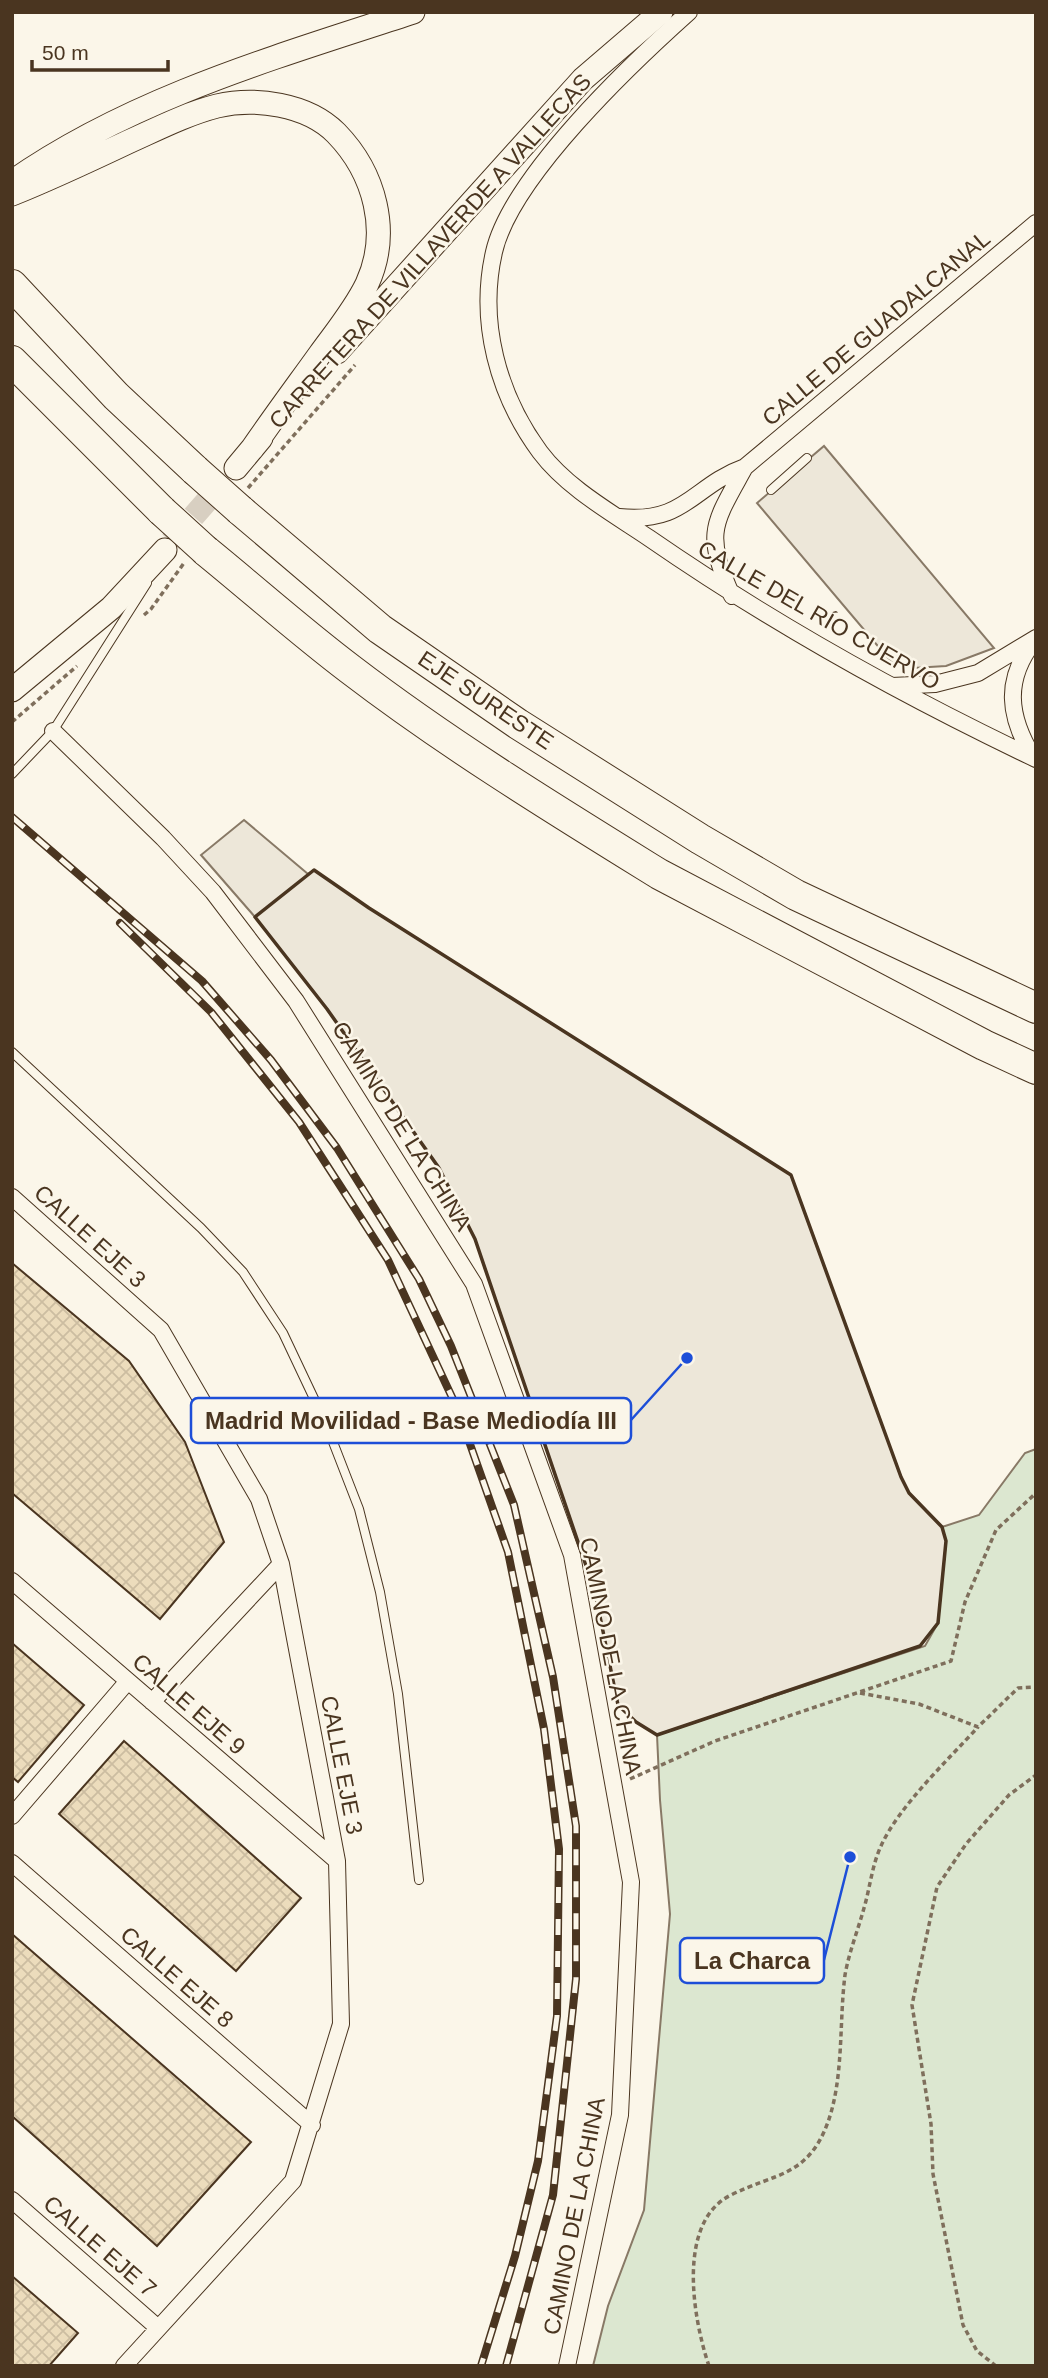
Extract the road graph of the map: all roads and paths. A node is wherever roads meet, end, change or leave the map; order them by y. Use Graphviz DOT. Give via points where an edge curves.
graph roads {
  1 [pos="413,12"];
  2 [pos="661,12"];
  3 [pos="689,12"];
  4 [pos="12,183"];
  5 [pos="12,194"];
  6 [pos="1036,223"];
  7 [pos="12,285"];
  8 [pos="12,361"];
  9 [pos="252,449"];
  10 [pos="807,458"];
  11 [pos="745,467"];
  12 [pos="236,468"];
  13 [pos="771,490"];
  14 [pos="617,517"];
  15 [pos="165,550"];
  16 [pos="732,596"];
  17 [pos="1036,638"];
  18 [pos="80,664"];
  19 [pos="889,687"];
  20 [pos="12,690"];
  21 [pos="12,722"];
  22 [pos="53,731"];
  23 [pos="1034,758"];
  24 [pos="12,774"];
  25 [pos="1036,1008"];
  26 [pos="12,1052"];
  27 [pos="1036,1069"];
  28 [pos="12,1197"];
  29 [pos="1036,1493"];
  30 [pos="281,1564"];
  31 [pos="12,1581"];
  32 [pos="128,1681"];
  33 [pos="1036,1687"];
  34 [pos="858,1692"];
  35 [pos="152,1702"];
  36 [pos="978,1727"];
  37 [pos="1036,1775"];
  38 [pos="614,1787"];
  39 [pos="12,1815"];
  40 [pos="337,1861"];
  41 [pos="12,1864"];
  42 [pos="419,1881"];
  43 [pos="312,2125"];
  44 [pos="12,2200"];
  45 [pos="158,2327"];
  46 [pos="124,2366"];
  47 [pos="567,2366"];
  48 [pos="709,2366"];
  49 [pos="996,2366"];
  1 -- 4 [label="main road" via="241,69 137,112 45,159"];
  2 -- 9 [label="main road, CARRETERA DE VILLAVERDE A VALLECAS" via="583,79"];
  3 -- 14 [label="street, CALLE DEL RÍO CUERVO" via="593,107 531,180 494,250 489,323 494,356 512,407 542,455"];
  5 -- 9 [label="main road" via="218,106 268,103 293,109 315,118 345,142 374,198 378,240 374,262 358,300"];
  6 -- 11 [label="street, CALLE DE GUADALCANAL"];
  7 -- 25 [label="highway, EJE SURESTE, bridge" via="116,396 195,470 380,629 518,724 796,895"];
  8 -- 27 [label="highway, bridge" via="206,551 350,669 497,773 638,862"];
  9 -- 12 [label="main road, CARRETERA DE VILLAVERDE A VALLECAS"];
  10 -- 13 [label="lane"];
  11 -- 14 [label="street, CALLE DE GUADALCANAL" via="720,476 674,512 637,519"];
  11 -- 16 [label="street, CALLE DE GUADALCANAL" via="723,504 714,534 715,552"];
  14 -- 16 [label="street, CALLE DEL RÍO CUERVO"];
  15 -- 20 [label="main road" via="111,608"];
  15 -- 22 [label="lane" via="127,619"];
  16 -- 19 [label="street, CALLE DEL RÍO CUERVO"];
  17 -- 19 [label="street" via="997,663 957,680"];
  17 -- 23 [label="street" via="1015,674 1012,693 1016,726"];
  18 -- 21 [label="path"];
  19 -- 23 [label="street, CALLE DEL RÍO CUERVO"];
  22 -- 24 [label="lane"];
  22 -- 38 [label="street, CAMINO DE LA CHINA" via="163,838 262,954 474,1284 572,1555"];
  26 -- 42 [label="lane" via="234,1263 283,1334 326,1424 365,1532 398,1694"];
  28 -- 30 [label="street, CALLE EJE 3" via="161,1330 259,1499"];
  29 -- 34 [label="path" via="996,1530 965,1602 951,1661"];
  30 -- 35 [label="street"];
  30 -- 40 [label="street, CALLE EJE 3"];
  31 -- 32 [label="street, CALLE EJE 9"];
  32 -- 35 [label="street, CALLE EJE 9"];
  32 -- 39 [label="street"];
  33 -- 36 [label="path" via="1018,1688"];
  34 -- 36 [label="path" via="919,1704"];
  34 -- 38 [label="path" via="715,1741"];
  35 -- 40 [label="street, CALLE EJE 9"];
  36 -- 48 [label="path" via="915,1797 881,1846 846,1972 829,2121 818,2144 794,2170 728,2196 701,2223 692,2272 701,2342"];
  37 -- 49 [label="path" via="1009,1795 966,1844 937,1887 912,2005 931,2124 933,2174 963,2325 977,2351"];
  38 -- 47 [label="street, CAMINO DE LA CHINA" via="631,1882 620,2115"];
  40 -- 43 [label="street, CALLE EJE 3" via="341,2024"];
  41 -- 43 [label="street, CALLE EJE 8"];
  43 -- 45 [label="street, CALLE EJE 3" via="293,2181"];
  44 -- 45 [label="street, CALLE EJE 7"];
  45 -- 46 [label="street, CALLE EJE 3"];
}
